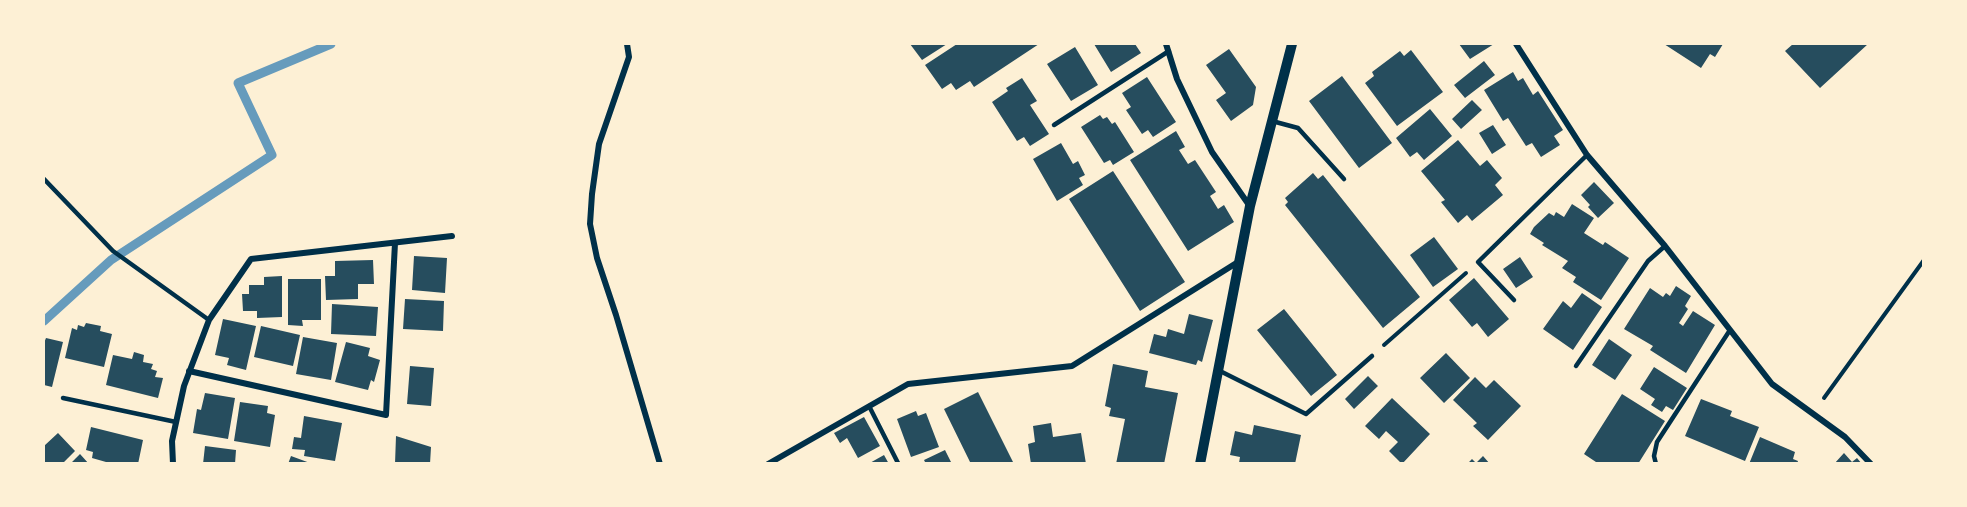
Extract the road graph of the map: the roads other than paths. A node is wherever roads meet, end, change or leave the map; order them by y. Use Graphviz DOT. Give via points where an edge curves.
graph roads {
  1 [pos="627,44"];
  2 [pos="1292,44"];
  3 [pos="1515,44"];
  4 [pos="1167,47"];
  5 [pos="1272,121"];
  6 [pos="1054,125"];
  7 [pos="1587,155"];
  8 [pos="44,179"];
  9 [pos="1344,179"];
  10 [pos="1250,206"];
  11 [pos="452,236"];
  12 [pos="394,243"];
  13 [pos="1665,246"];
  14 [pos="1238,262"];
  15 [pos="1514,300"];
  16 [pos="209,320"];
  17 [pos="1730,330"];
  18 [pos="1372,356"];
  19 [pos="1576,366"];
  20 [pos="1217,370"];
  21 [pos="189,371"];
  22 [pos="63,398"];
  23 [pos="869,406"];
  24 [pos="176,422"];
  25 [pos="898,463"];
  26 [pos="173,464"];
  27 [pos="660,464"];
  28 [pos="768,464"];
  29 [pos="1200,464"];
  30 [pos="1656,464"];
  31 [pos="1871,464"];
  1 -- 27 [label="street" via="629,57 598,144 590,224"];
  2 -- 5 [label="street"];
  3 -- 7 [label="street"];
  4 -- 6 [label="lane"];
  4 -- 10 [label="street" via="1177,79 1212,152"];
  5 -- 9 [label="lane" via="1298,128"];
  5 -- 10 [label="street"];
  7 -- 13 [label="street"];
  7 -- 15 [label="lane" via="1478,262"];
  8 -- 16 [label="lane" via="113,251"];
  10 -- 14 [label="street"];
  11 -- 12 [label="street"];
  12 -- 16 [label="street" via="251,259"];
  12 -- 21 [label="street" via="386,415"];
  13 -- 17 [label="street"];
  13 -- 19 [label="lane" via="1648,261"];
  14 -- 20 [label="street"];
  14 -- 23 [label="street" via="1072,366 908,384"];
  16 -- 21 [label="street"];
  17 -- 30 [label="lane" via="1658,442"];
  17 -- 31 [label="street" via="1773,384 1845,437"];
  18 -- 20 [label="lane" via="1306,414"];
  20 -- 29 [label="street"];
  21 -- 24 [label="street"];
  22 -- 24 [label="lane"];
  23 -- 25 [label="lane"];
  23 -- 28 [label="street"];
  24 -- 26 [label="street"];
}
